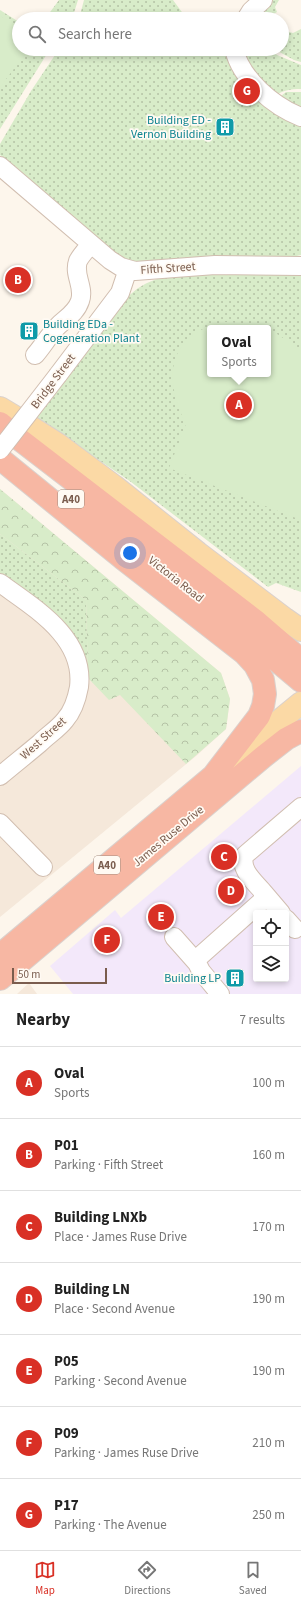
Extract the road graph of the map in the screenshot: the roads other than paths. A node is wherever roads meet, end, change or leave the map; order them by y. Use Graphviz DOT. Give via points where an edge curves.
graph roads {
  1 [pos="263,0"];
  2 [pos="250,12"];
  3 [pos="237,56"];
  4 [pos="301,117"];
  5 [pos="0,166"];
  6 [pos="91,244"];
  7 [pos="301,266"];
  8 [pos="128,270"];
  9 [pos="35,355"];
  10 [pos="9,434"];
  11 [pos="0,582"];
  12 [pos="301,630"];
  13 [pos="269,642"];
  14 [pos="301,660"];
  15 [pos="301,681"];
  16 [pos="301,703"];
  17 [pos="297,735"];
  18 [pos="0,776"];
  19 [pos="213,776"];
  20 [pos="301,806"];
  21 [pos="0,823"];
  22 [pos="43,867"];
  23 [pos="264,893"];
  24 [pos="278,910"];
  25 [pos="174,937"];
  26 [pos="0,955"];
  27 [pos="197,963"];
  28 [pos="0,980"];
  29 [pos="220,994"];
  1 -- 2 [label="street"];
  3 -- 4 [label="street" via="260,91 277,105"];
  5 -- 6 [label="street, Fifth Street"];
  6 -- 8 [label="street, Fifth Street"];
  6 -- 9 [label="street" via="76,267 81,290 78,306"];
  7 -- 8 [label="street, Fifth Street"];
  8 -- 10 [label="street, Bridge Street, bridge" via="120,293 58,375"];
  10 -- 12 [label="main road" via="59,445"];
  10 -- 13 [label="highway, Victoria Road / A40"];
  10 -- 19 [label="highway, A40" via="122,558 244,653 255,665 265,694 259,716"];
  11 -- 18 [label="street, West Street" via="35,608 69,642 78,661 80,677 78,694 65,720"];
  13 -- 14 [label="highway, Victoria Road / A40"];
  13 -- 15 [label="highway, Victoria Road / A40"];
  16 -- 19 [label="main road, James Ruse Drive"];
  17 -- 28 [label="highway, James Ruse Drive / A40" via="263,758"];
  19 -- 26 [label="highway, James Ruse Drive / A40"];
  20 -- 23 [label="street" via="242,860 244,868"];
  21 -- 22 [label="street"];
  23 -- 24 [label="street"];
  23 -- 27 [label="street" via="262,902 203,952"];
  25 -- 27 [label="street"];
  27 -- 29 [label="street"];
}
